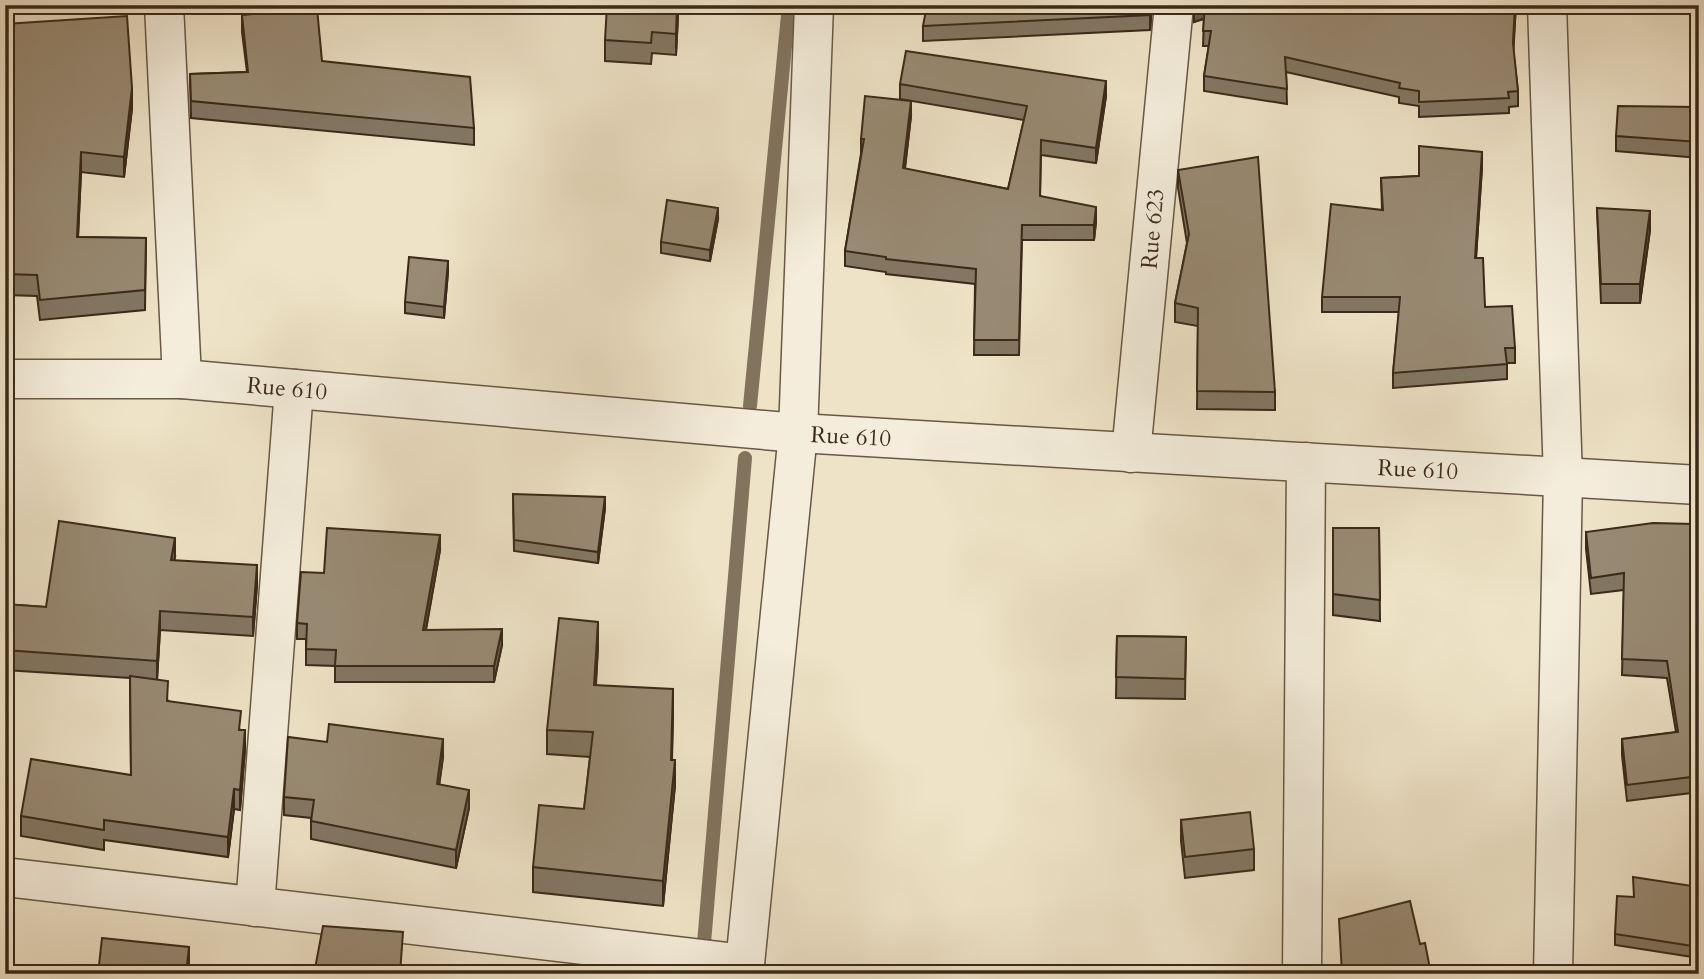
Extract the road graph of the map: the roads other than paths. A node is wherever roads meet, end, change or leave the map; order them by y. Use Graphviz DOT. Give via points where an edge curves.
graph roads {
  1 [pos="164,5"];
  2 [pos="814,5"];
  3 [pos="1174,5"];
  4 [pos="1547,5"];
  5 [pos="5,379"];
  6 [pos="181,379"];
  7 [pos="294,389"];
  8 [pos="798,433"];
  9 [pos="1131,453"];
  10 [pos="1306,462"];
  11 [pos="1563,478"];
  12 [pos="1699,485"];
  13 [pos="5,877"];
  14 [pos="255,906"];
  15 [pos="744,969"];
  16 [pos="1302,974"];
  17 [pos="1553,974"];
  1 -- 6 [label="street"];
  2 -- 8 [label="street"];
  3 -- 9 [label="street, Rue 623"];
  4 -- 11 [label="street"];
  5 -- 6 [label="street, Rue 610"];
  6 -- 7 [label="street, Rue 610"];
  7 -- 8 [label="street, Rue 610"];
  7 -- 14 [label="street"];
  8 -- 9 [label="street, Rue 610"];
  8 -- 15 [label="street"];
  9 -- 10 [label="street, Rue 610"];
  10 -- 11 [label="street, Rue 610"];
  10 -- 16 [label="street"];
  11 -- 12 [label="street, Rue 610"];
  11 -- 17 [label="street"];
  13 -- 14 [label="street"];
  14 -- 15 [label="street"];
}
